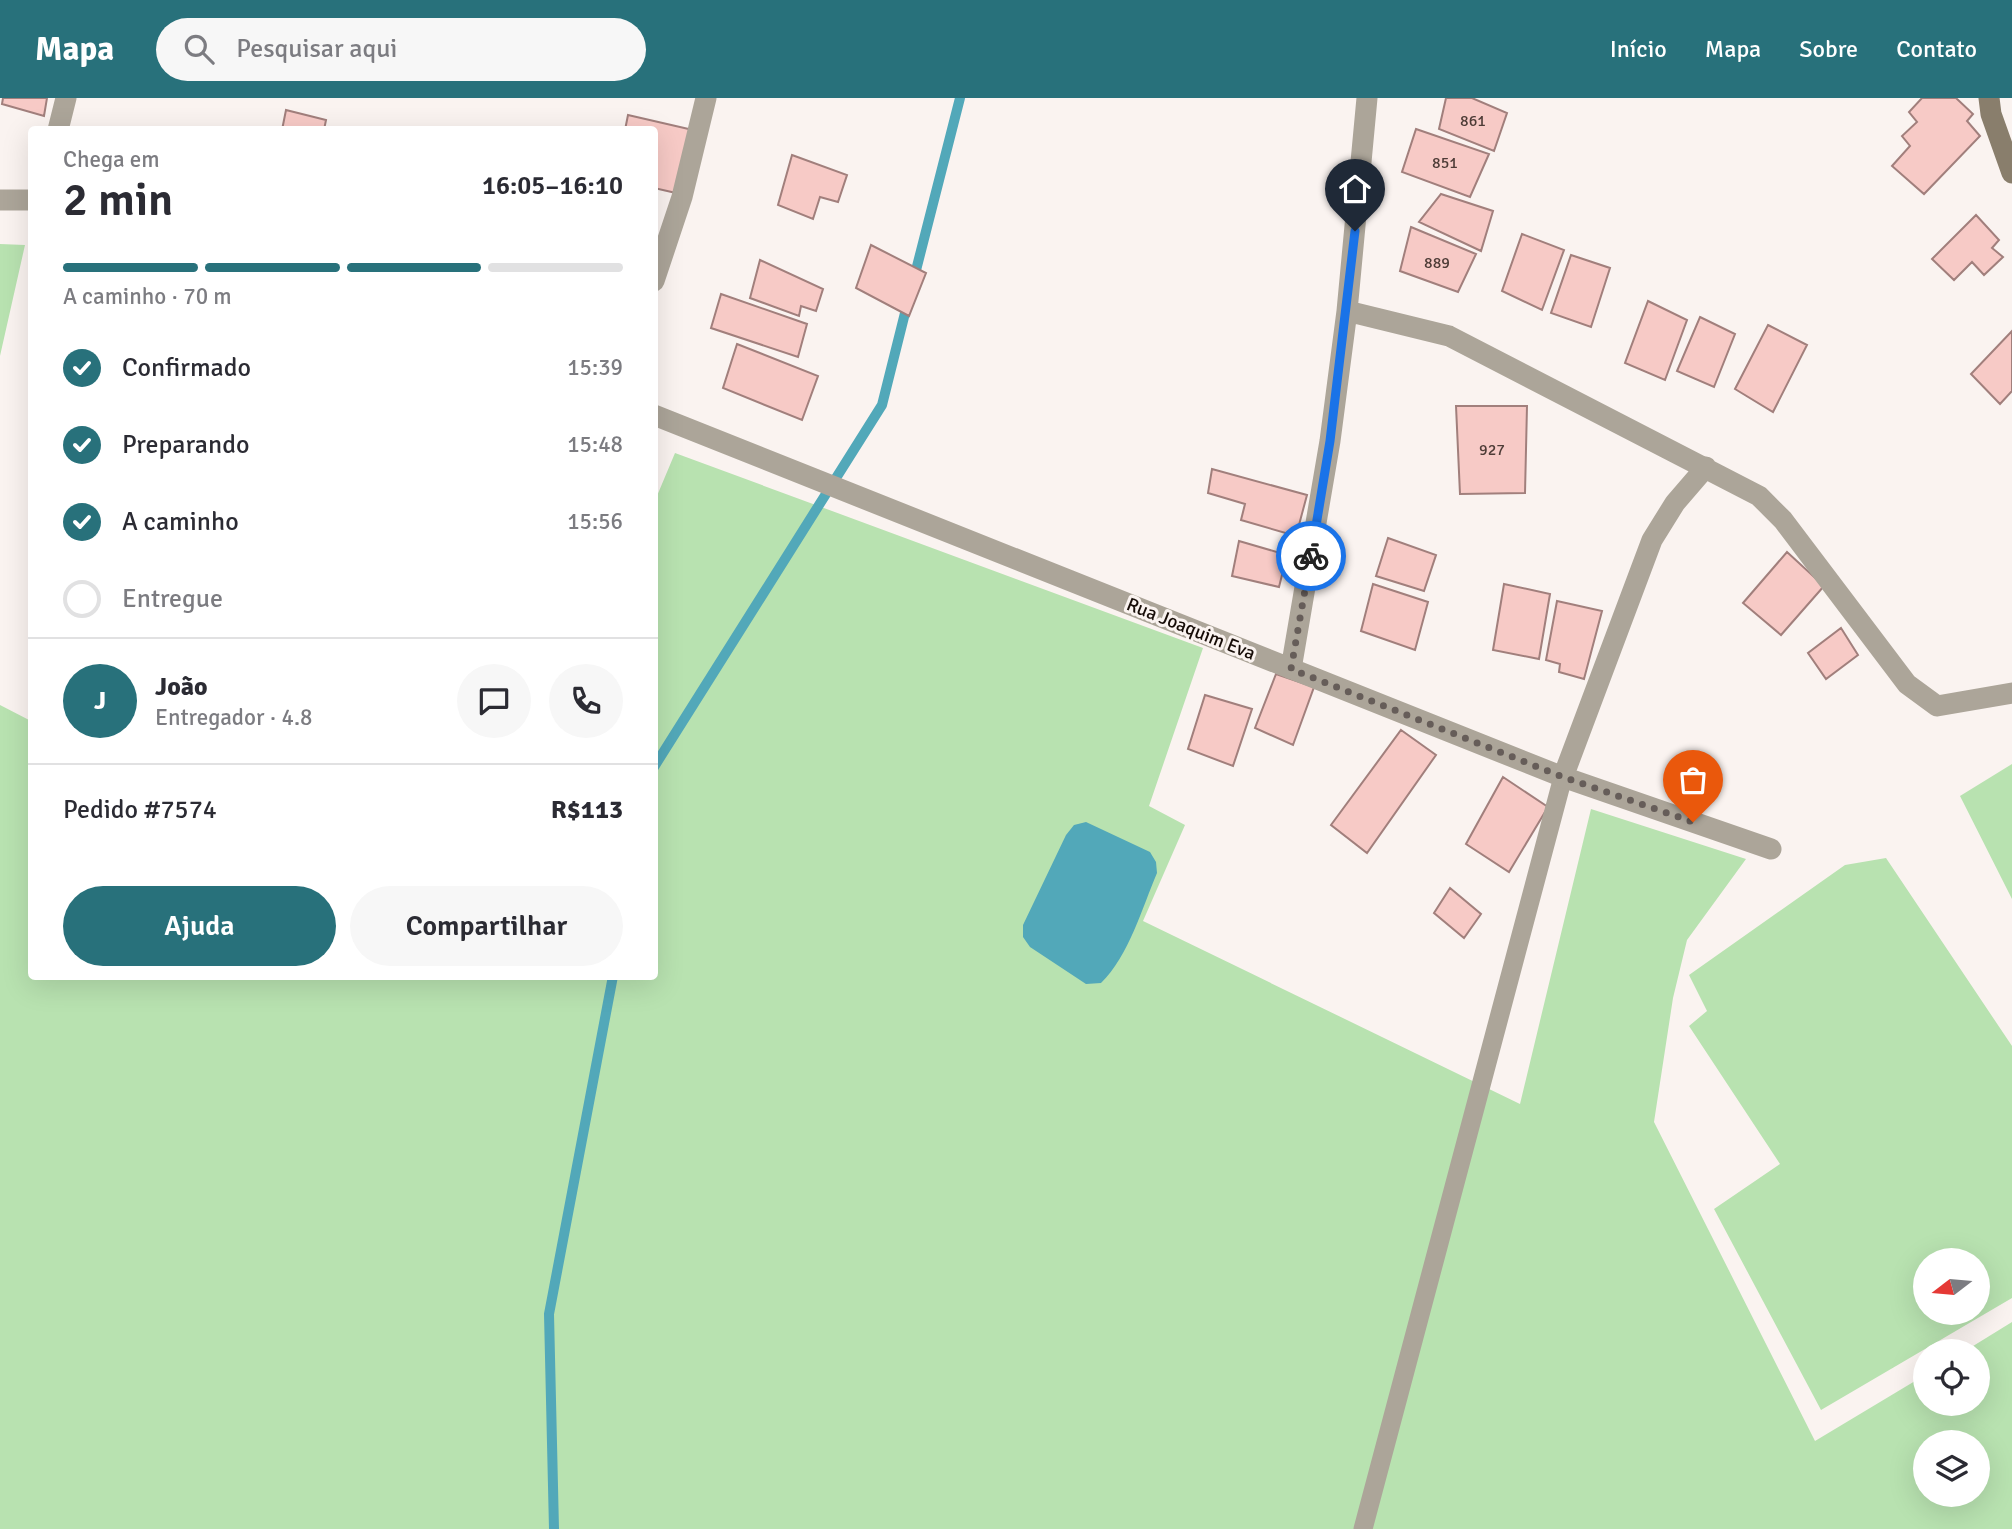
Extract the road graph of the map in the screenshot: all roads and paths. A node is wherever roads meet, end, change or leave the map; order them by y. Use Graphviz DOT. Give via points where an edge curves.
graph roads {
  1 [pos="66,98"];
  2 [pos="706,98"];
  3 [pos="1367,98"];
  4 [pos="1989,98"];
  5 [pos="59,126"];
  6 [pos="2012,173"];
  7 [pos="0,200"];
  8 [pos="28,200"];
  9 [pos="658,269"];
  10 [pos="1347,311"];
  11 [pos="658,417"];
  12 [pos="1706,467"];
  13 [pos="1291,669"];
  14 [pos="2012,693"];
  15 [pos="1563,777"];
  16 [pos="1771,849"];
  17 [pos="1363,1529"];
  1 -- 5 [label="street"];
  2 -- 9 [label="street" via="682,197"];
  3 -- 10 [label="street"];
  4 -- 6 [label="main road"];
  7 -- 8 [label="street"];
  10 -- 12 [label="street" via="1449,335"];
  10 -- 13 [label="street"];
  11 -- 13 [label="street, Rua Joaquim Eva"];
  12 -- 14 [label="street" via="1759,496 1783,520 1907,684 1937,706"];
  12 -- 15 [label="street" via="1675,503 1652,540"];
  13 -- 15 [label="street, Rua Joaquim Eva"];
  15 -- 16 [label="street, Rua Joaquim Eva"];
  15 -- 17 [label="lane"];
}
